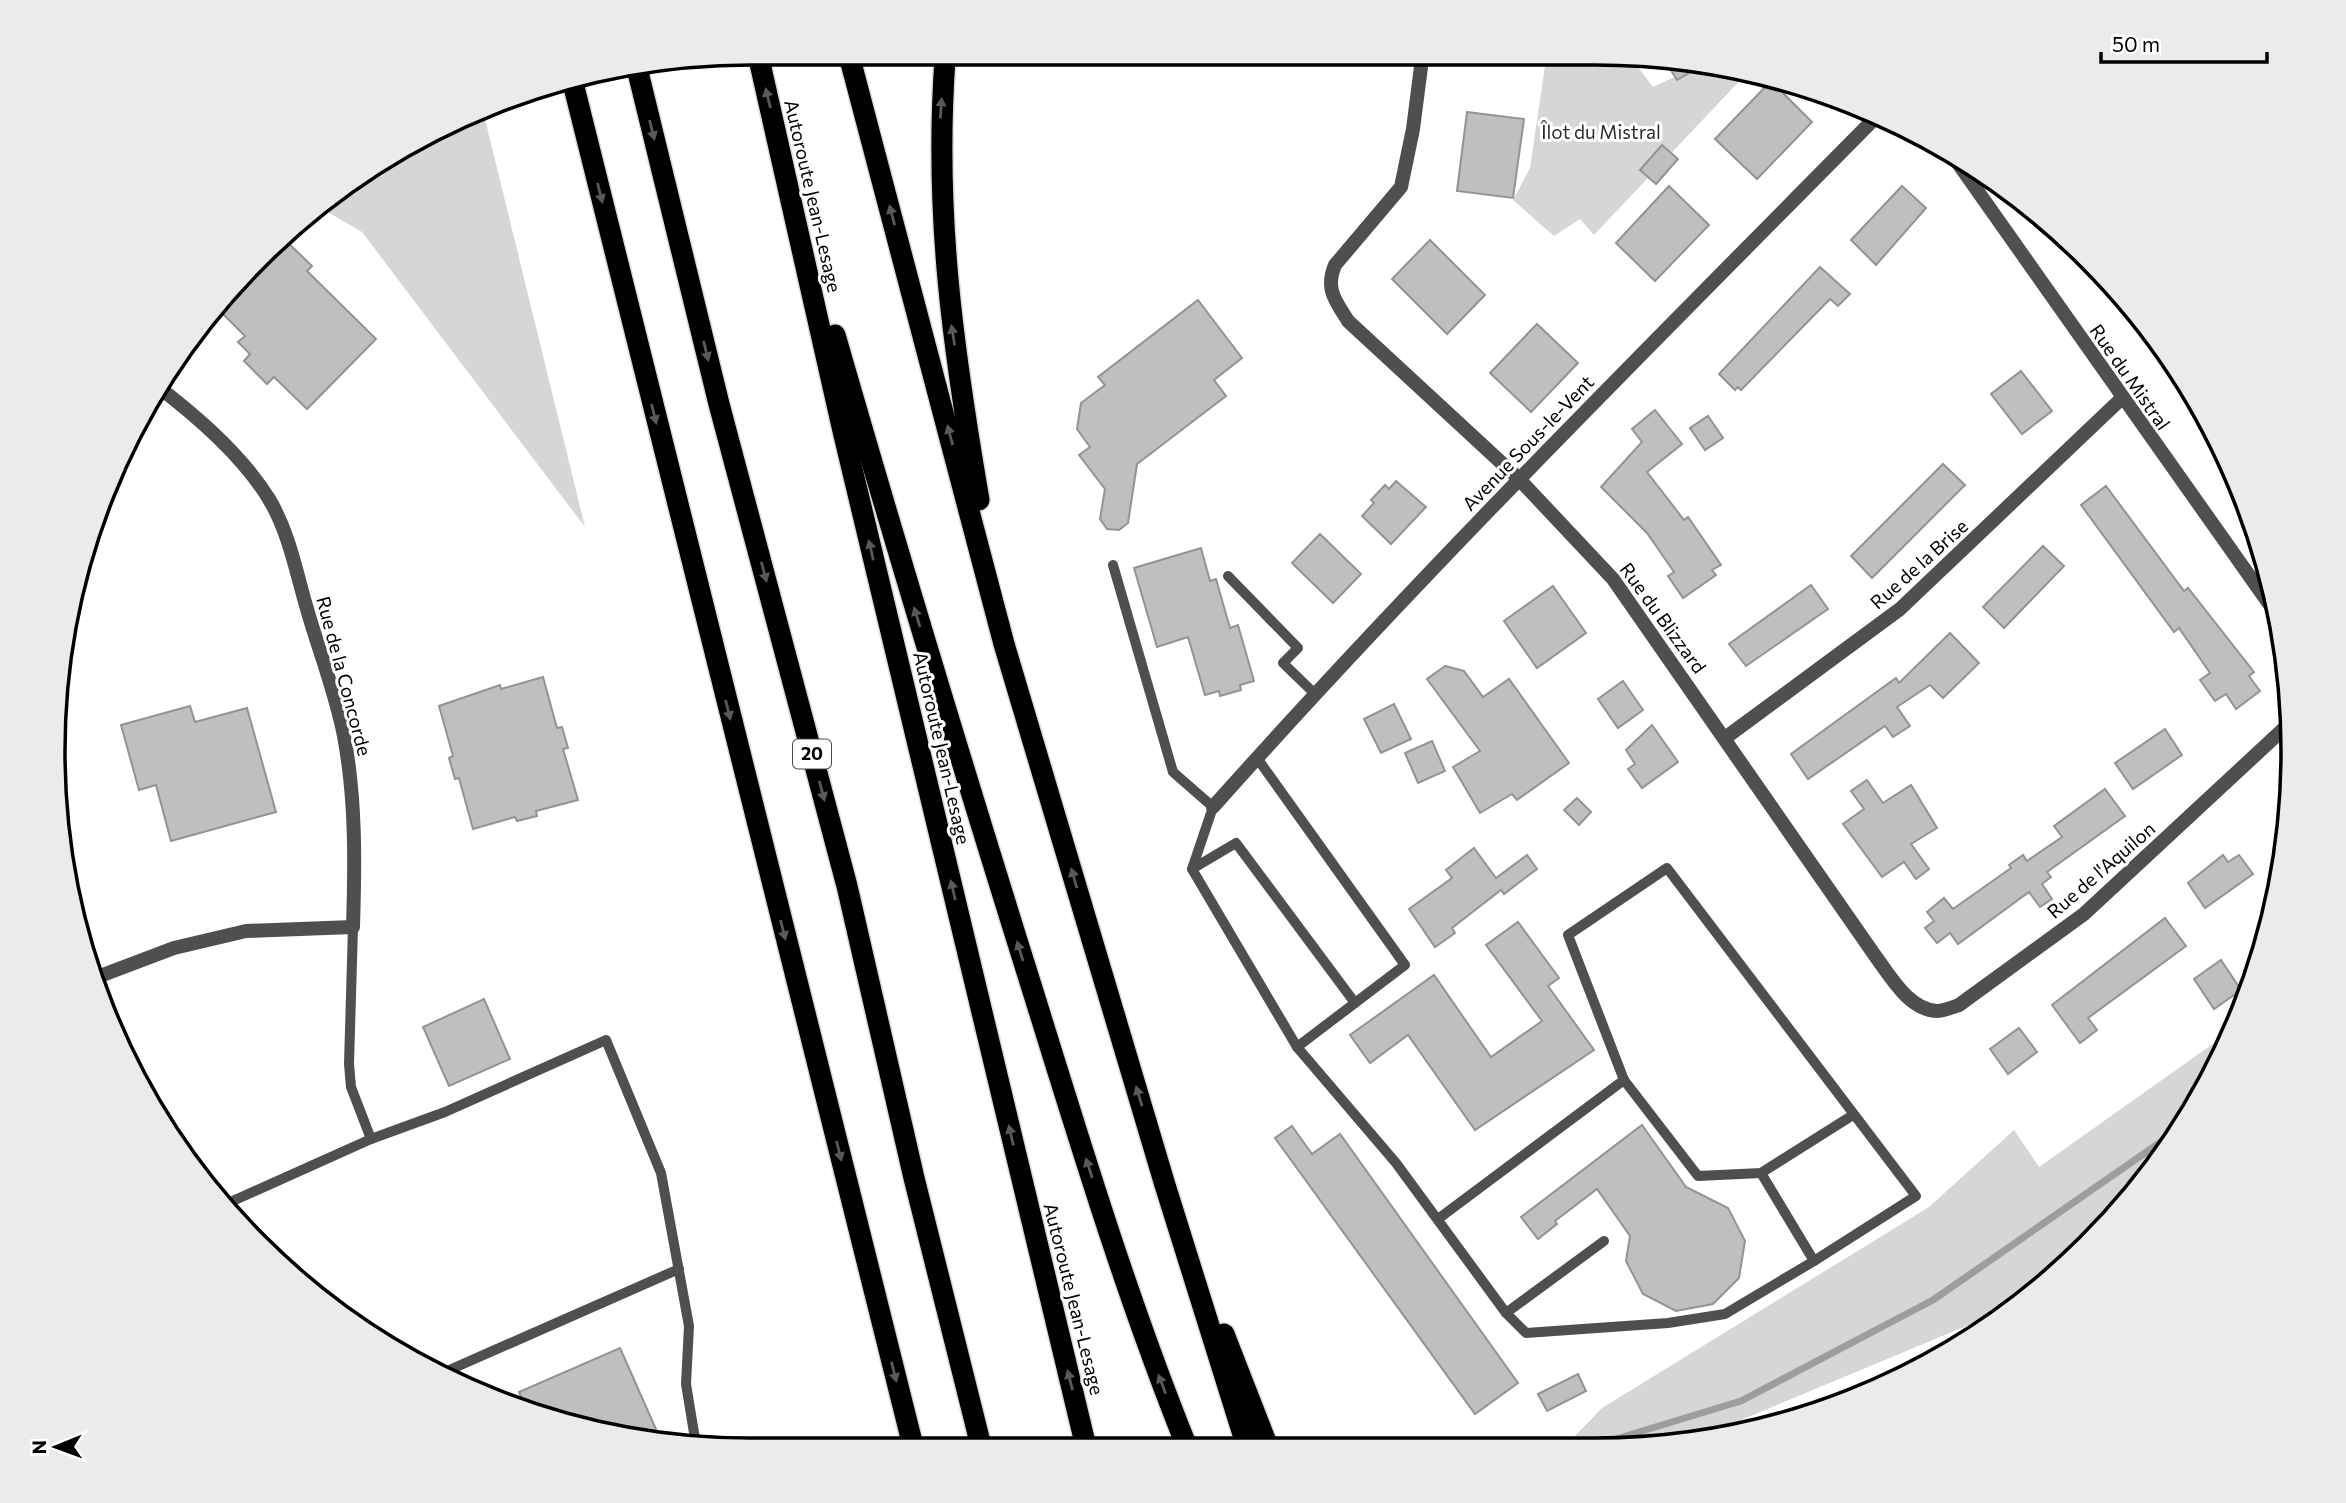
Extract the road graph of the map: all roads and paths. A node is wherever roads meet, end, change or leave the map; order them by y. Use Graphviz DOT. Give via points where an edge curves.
graph roads {
  1 [pos="760,65"];
  2 [pos="852,65"];
  3 [pos="945,65"];
  4 [pos="1421,65"];
  5 [pos="639,75"];
  6 [pos="574,88"];
  7 [pos="1870,123"];
  8 [pos="778,138"];
  9 [pos="1965,173"];
  10 [pos="166,394"];
  11 [pos="2122,399"];
  12 [pos="1520,479"];
  13 [pos="1113,565"];
  14 [pos="1228,576"];
  15 [pos="2263,595"];
  16 [pos="1004,644"];
  17 [pos="1314,693"];
  18 [pos="2281,732"];
  19 [pos="1725,738"];
  20 [pos="1257,758"];
  21 [pos="1213,807"];
  22 [pos="1192,869"];
  23 [pos="353,927"];
  24 [pos="102,975"];
  25 [pos="1355,1003"];
  26 [pos="1917,1005"];
  27 [pos="1297,1047"];
  28 [pos="1624,1080"];
  29 [pos="1853,1115"];
  30 [pos="371,1139"];
  31 [pos="1761,1173"];
  32 [pos="1165,1185"];
  33 [pos="233,1201"];
  34 [pos="1438,1219"];
  35 [pos="1604,1241"];
  36 [pos="1814,1261"];
  37 [pos="679,1269"];
  38 [pos="1506,1312"];
  39 [pos="452,1369"];
  40 [pos="694,1436"];
  41 [pos="911,1438"];
  42 [pos="979,1438"];
  43 [pos="1084,1438"];
  44 [pos="1183,1438"];
  45 [pos="1244,1438"];
  46 [pos="1264,1438"];
  8 -- 1 [label="highway, Autoroute Jean-Lesage, one-way"];
  16 -- 2 [label="highway, one-way"];
  16 -- 3 [label="highway, one-way" via="949,314 941,219"];
  4 -- 12 [label="street, Rue du Blizzard" via="1401,187 1335,265 1330,293 1348,321"];
  5 -- 42 [label="highway, 20, one-way" via="719,404 847,886"];
  6 -- 41 [label="highway, one-way"];
  7 -- 12 [label="street, Avenue Sous-le-Vent"];
  43 -- 8 [label="highway, Autoroute Jean-Lesage, one-way" via="846,445"];
  44 -- 8 [label="highway, one-way" via="1060,1080 916,615"];
  9 -- 11 [label="street, Rue du Mistral"];
  10 -- 23 [label="street, Rue de la Concorde" via="248,472 269,499 284,531 344,733 355,838"];
  11 -- 15 [label="street, Rue du Mistral"];
  11 -- 19 [label="street, Rue de la Brise" via="1900,609"];
  12 -- 17 [label="street, Avenue Sous-le-Vent"];
  12 -- 19 [label="street, Rue du Blizzard" via="1613,579"];
  13 -- 21 [label="lane" via="1173,772"];
  14 -- 17 [label="lane" via="1298,648 1283,663"];
  32 -- 16 [label="highway, one-way"];
  17 -- 20 [label="street, Avenue Sous-le-Vent"];
  18 -- 26 [label="street, Rue de l'Aquilon" via="2084,914 1959,1005 1937,1011"];
  19 -- 26 [label="street, Rue du Blizzard" via="1876,957"];
  20 -- 21 [label="street, Avenue Sous-le-Vent"];
  20 -- 25 [label="lane" via="1405,965"];
  21 -- 22 [label="lane"];
  22 -- 25 [label="lane" via="1236,844"];
  22 -- 27 [label="lane"];
  23 -- 24 [label="street" via="246,931 174,948"];
  23 -- 30 [label="lane" via="349,1064 351,1087"];
  25 -- 27 [label="lane"];
  27 -- 34 [label="lane"];
  28 -- 29 [label="lane" via="1568,935 1667,868"];
  28 -- 31 [label="lane" via="1698,1176"];
  28 -- 34 [label="lane"];
  29 -- 31 [label="lane"];
  29 -- 36 [label="lane" via="1916,1196"];
  30 -- 33 [label="lane"];
  30 -- 37 [label="lane" via="445,1112 606,1040 661,1173"];
  31 -- 36 [label="lane"];
  32 -- 45 [label="highway"];
  32 -- 46 [label="highway"];
  34 -- 38 [label="lane"];
  35 -- 38 [label="lane"];
  36 -- 38 [label="lane" via="1725,1314 1668,1323 1526,1333"];
  37 -- 39 [label="lane"];
  37 -- 40 [label="lane" via="689,1326 686,1384"];
}
